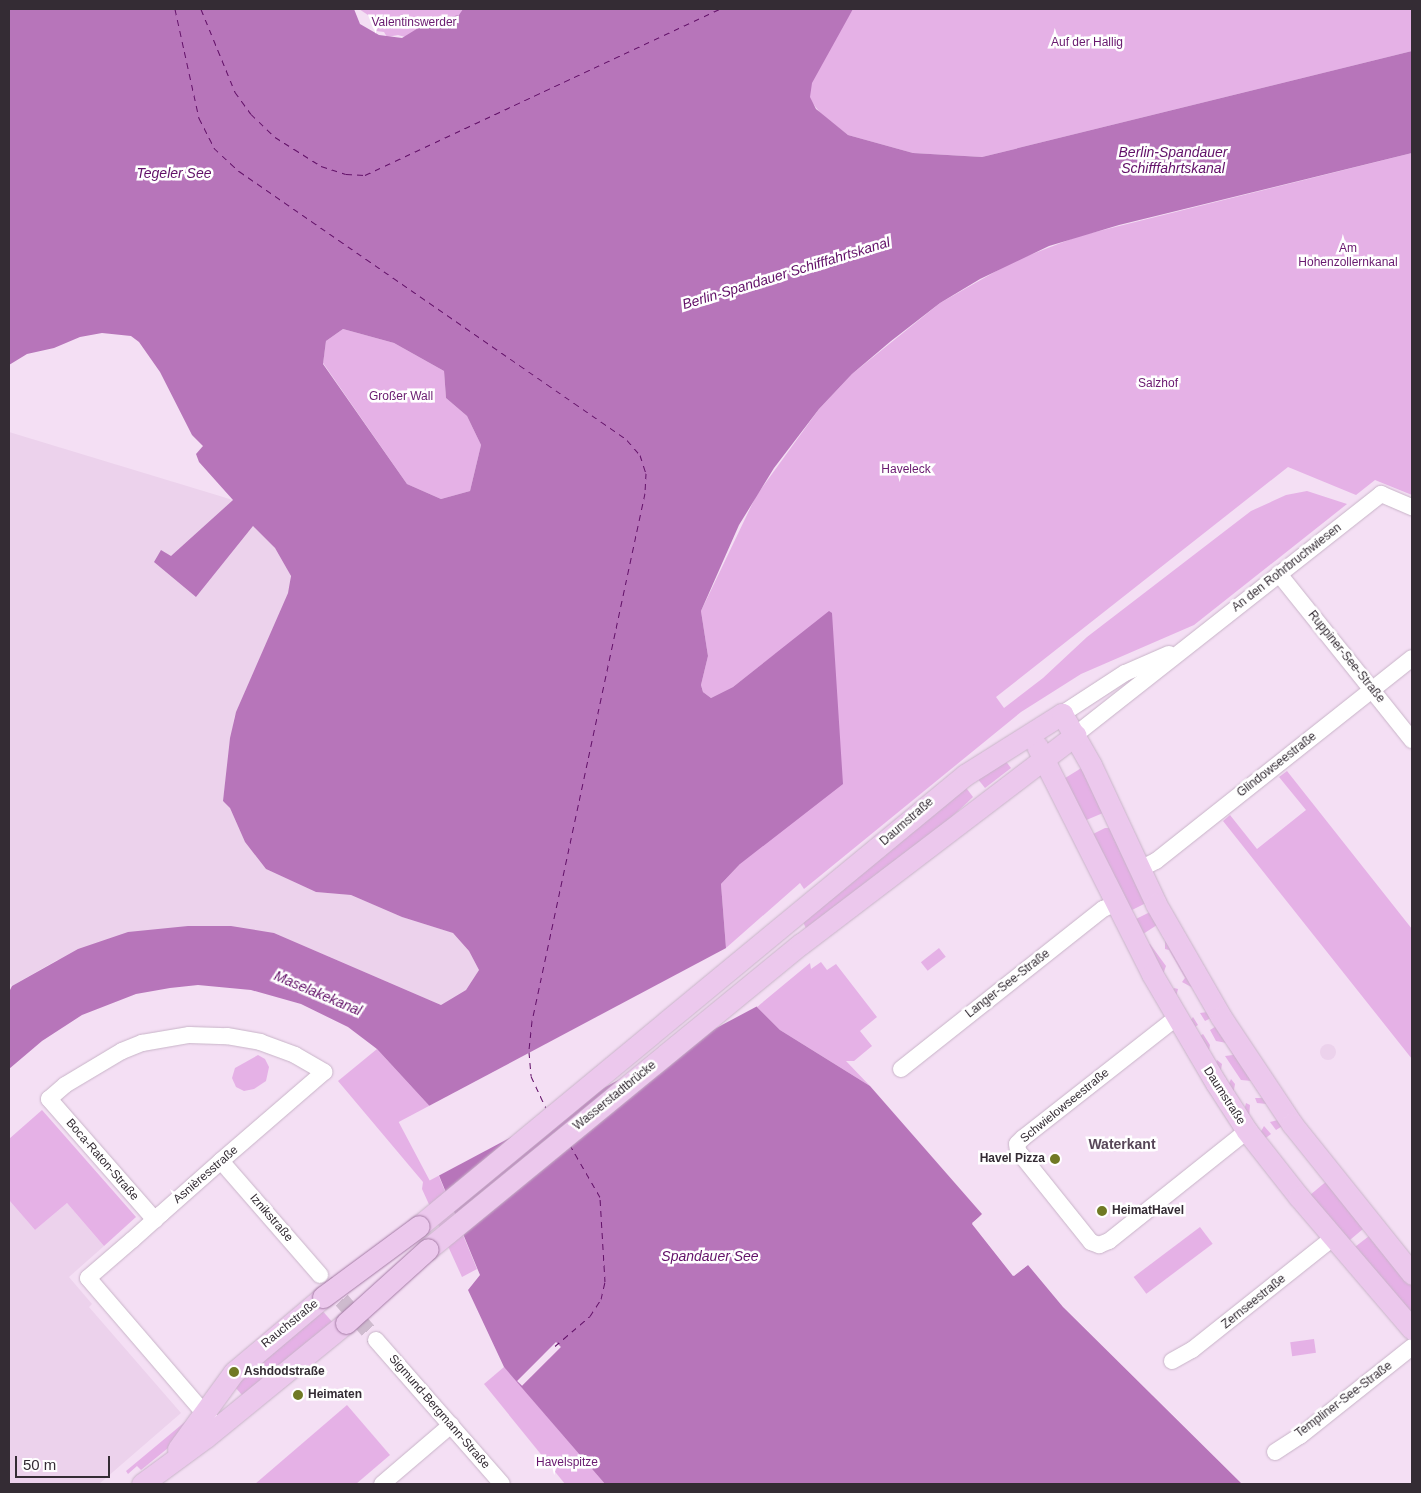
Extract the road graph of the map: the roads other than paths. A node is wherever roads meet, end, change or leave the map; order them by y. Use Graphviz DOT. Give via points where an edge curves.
graph roads {
  1 [pos="1412,507"];
  2 [pos="1279,574"];
  3 [pos="1193,643"];
  4 [pos="1412,658"];
  5 [pos="1372,690"];
  6 [pos="1062,714"];
  7 [pos="1030,732"];
  8 [pos="1075,735"];
  9 [pos="1412,740"];
  10 [pos="1043,758"];
  11 [pos="1115,817"];
  12 [pos="1082,833"];
  13 [pos="1140,869"];
  14 [pos="1117,903"];
  15 [pos="791,922"];
  16 [pos="1176,1018"];
  17 [pos="902,1068"];
  18 [pos="324,1072"];
  19 [pos="1247,1131"];
  20 [pos="221,1161"];
  21 [pos="155,1220"];
  22 [pos="418,1226"];
  23 [pos="1333,1238"];
  24 [pos="428,1249"];
  25 [pos="1412,1274"];
  26 [pos="320,1276"];
  27 [pos="1412,1329"];
  28 [pos="376,1340"];
  29 [pos="1412,1347"];
  30 [pos="1172,1360"];
  31 [pos="204,1412"];
  32 [pos="451,1425"];
  33 [pos="218,1428"];
  34 [pos="1275,1452"];
  35 [pos="163,1467"];
  36 [pos="142,1484"];
  37 [pos="382,1484"];
  38 [pos="502,1484"];
  1 -- 2 [label="street, An den Rohrbruchwiesen" via="1381,494"];
  2 -- 3 [label="street, An den Rohrbruchwiesen"];
  2 -- 5 [label="street, Ruppiner-See-Straße"];
  3 -- 6 [label="street, An den Rohrbruchwiesen" via="1125,673"];
  3 -- 8 [label="street, An den Rohrbruchwiesen"];
  4 -- 5 [label="street, Glindowseestraße"];
  5 -- 9 [label="street, Ruppiner-See-Straße"];
  5 -- 13 [label="street, Glindowseestraße" via="1156,861"];
  6 -- 7 [label="main road, Daumstraße"];
  6 -- 8 [label="main road"];
  7 -- 10 [label="main road, Daumstraße"];
  7 -- 15 [label="main road, Daumstraße" via="965,775"];
  8 -- 10 [label="main road"];
  8 -- 11 [label="main road"];
  10 -- 12 [label="main road, Daumstraße"];
  10 -- 24 [label="main road, Wasserstadtbrücke" via="801,944"];
  11 -- 12 [label="main road"];
  11 -- 13 [label="main road"];
  12 -- 14 [label="main road, Daumstraße"];
  13 -- 25 [label="main road" via="1212,1004 1264,1085"];
  14 -- 16 [label="main road, Daumstraße"];
  14 -- 17 [label="street, Langer-See-Straße" via="1096,915"];
  15 -- 22 [label="main road, Wasserstadtbrücke"];
  16 -- 19 [label="main road, Daumstraße"];
  16 -- 19 [label="street, Schwielowseestraße" via="1023,1138 1017,1144 1018,1151 1092,1242 1099,1245 1109,1241"];
  18 -- 20 [label="street, Asnièresstraße"];
  18 -- 21 [label="street, Boca-Raton-Straße" via="294,1055 260,1042 189,1034 142,1043 105,1058 49,1099"];
  19 -- 23 [label="main road, Daumstraße"];
  20 -- 21 [label="street, Asnièresstraße"];
  20 -- 26 [label="street, Iznikstraße"];
  21 -- 31 [label="street, Asnièresstraße" via="88,1278"];
  22 -- 31 [label="main road, Rauchstraße, bridge" via="241,1364"];
  23 -- 27 [label="main road, Daumstraße"];
  23 -- 30 [label="street, Zernseestraße" via="1192,1350"];
  24 -- 33 [label="main road, Rauchstraße, bridge" via="346,1324"];
  28 -- 32 [label="street, Sigmund-Bergmann-Straße"];
  29 -- 34 [label="street, Templiner-See-Straße" via="1300,1436"];
  31 -- 33 [label="street"];
  31 -- 35 [label="main road, Rauchstraße"];
  32 -- 37 [label="street"];
  32 -- 38 [label="street, Sigmund-Bergmann-Straße"];
  33 -- 35 [label="main road, Rauchstraße"];
  35 -- 36 [label="main road, Rauchstraße"];
}
